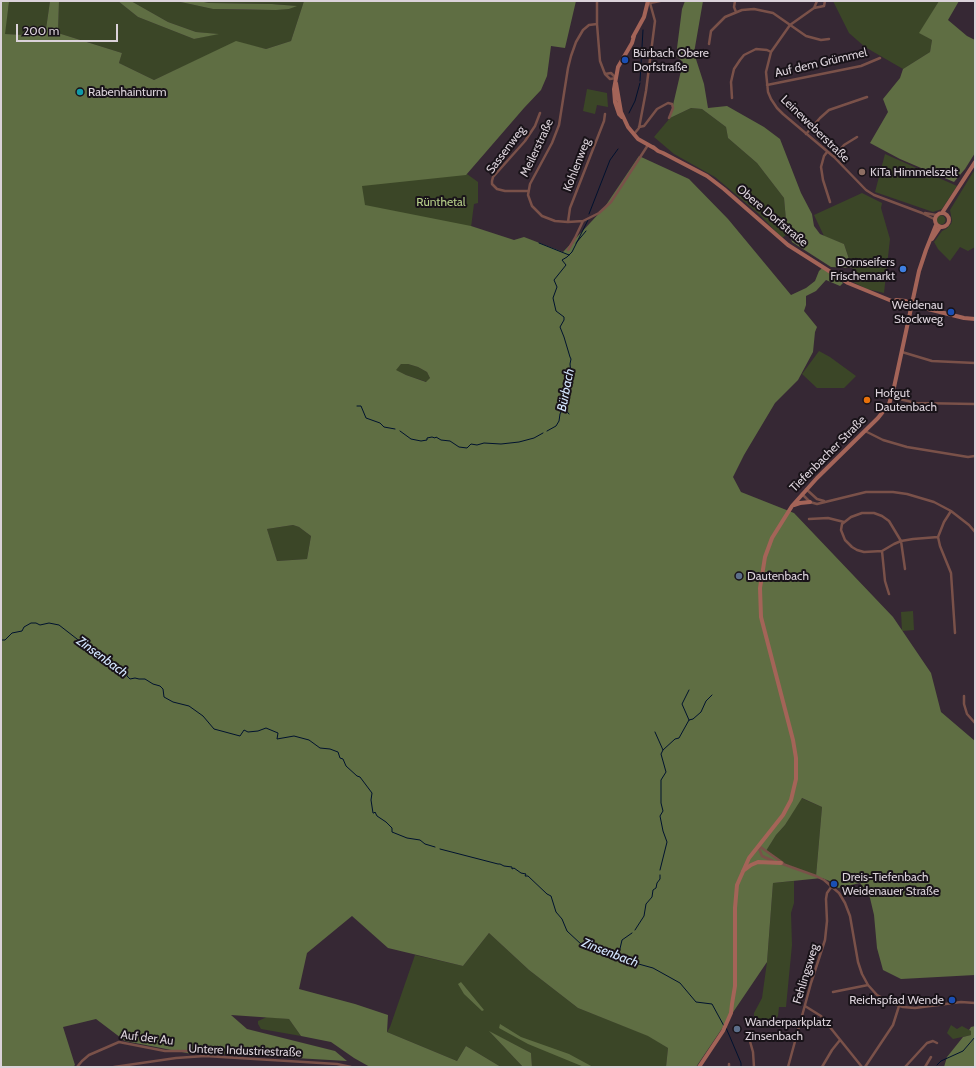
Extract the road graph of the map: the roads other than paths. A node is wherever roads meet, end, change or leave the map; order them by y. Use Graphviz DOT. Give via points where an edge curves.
graph roads {
  1 [pos="597,1"];
  2 [pos="660,1"];
  3 [pos="735,1"];
  4 [pos="816,1"];
  5 [pos="825,1"];
  6 [pos="648,3"];
  7 [pos="814,8"];
  8 [pos="736,12"];
  9 [pos="597,24"];
  10 [pos="790,25"];
  11 [pos="829,39"];
  12 [pos="709,44"];
  13 [pos="771,52"];
  14 [pos="880,58"];
  15 [pos="617,75"];
  16 [pos="767,86"];
  17 [pos="866,97"];
  18 [pos="732,98"];
  19 [pos="540,113"];
  20 [pos="604,114"];
  21 [pos="669,118"];
  22 [pos="638,128"];
  23 [pos="634,134"];
  24 [pos="806,134"];
  25 [pos="857,137"];
  26 [pos="648,145"];
  27 [pos="827,152"];
  28 [pos="834,157"];
  29 [pos="975,162"];
  30 [pos="528,191"];
  31 [pos="830,202"];
  32 [pos="944,214"];
  33 [pos="935,217"];
  34 [pos="583,221"];
  35 [pos="568,222"];
  36 [pos="938,226"];
  37 [pos="568,250"];
  38 [pos="912,305"];
  39 [pos="975,319"];
  40 [pos="902,352"];
  41 [pos="975,363"];
  42 [pos="892,397"];
  43 [pos="975,404"];
  44 [pos="865,431"];
  45 [pos="975,456"];
  46 [pos="806,489"];
  47 [pos="802,494"];
  48 [pos="827,501"];
  49 [pos="810,502"];
  50 [pos="792,506"];
  51 [pos="951,511"];
  52 [pos="809,519"];
  53 [pos="844,522"];
  54 [pos="975,532"];
  55 [pos="938,538"];
  56 [pos="902,541"];
  57 [pos="882,551"];
  58 [pos="905,569"];
  59 [pos="889,594"];
  60 [pos="955,633"];
  61 [pos="964,696"];
  62 [pos="975,723"];
  63 [pos="758,846"];
  64 [pos="783,864"];
  65 [pos="742,873"];
  66 [pos="832,886"];
  67 [pos="868,985"];
  68 [pos="833,992"];
  69 [pos="975,1003"];
  70 [pos="805,1006"];
  71 [pos="899,1006"];
  72 [pos="749,1038"];
  73 [pos="840,1040"];
  74 [pos="937,1043"];
  75 [pos="220,1056"];
  76 [pos="931,1057"];
  77 [pos="77,1067"];
  78 [pos="114,1067"];
  79 [pos="351,1067"];
  80 [pos="700,1067"];
  81 [pos="754,1067"];
  82 [pos="788,1067"];
  83 [pos="822,1067"];
  84 [pos="863,1067"];
  85 [pos="905,1067"];
  86 [pos="926,1067"];
  1 -- 9 [label="street"];
  2 -- 6 [label="street"];
  3 -- 8 [label="street"];
  4 -- 7 [label="street"];
  5 -- 7 [label="street, Leineweberstraße" via="824,6"];
  6 -- 15 [label="street, Obere Dorfstraße"];
  6 -- 22 [label="street" via="655,21 646,91"];
  7 -- 10 [label="street, Leineweberstraße"];
  8 -- 10 [label="street" via="746,9 761,10 773,13"];
  8 -- 12 [label="street" via="714,28"];
  9 -- 15 [label="street" via="600,61 605,74 610,79"];
  9 -- 30 [label="street, Meilerstraße" via="586,27 576,42 568,68 559,125"];
  10 -- 11 [label="street" via="806,36 821,40"];
  10 -- 13 [label="street, Leineweberstraße"];
  13 -- 16 [label="street, Leineweberstraße" via="766,72"];
  13 -- 18 [label="street" via="756,49 744,55 734,69 731,82"];
  14 -- 16 [label="street, Auf dem Grümmel" via="861,66"];
  15 -- 23 [label="street, Obere Dorfstraße" via="615,102 619,114"];
  16 -- 24 [label="street, Leineweberstraße" via="777,108"];
  17 -- 24 [label="street" via="829,110"];
  19 -- 30 [label="street, Sassenweg" via="525,141 492,181 497,189"];
  20 -- 35 [label="street, Kohlenweg" via="604,121 570,208"];
  21 -- 22 [label="street" via="673,108 672,104 668,103 657,109 644,126"];
  22 -- 23 [label="street"];
  23 -- 26 [label="street, Obere Dorfstraße"];
  24 -- 27 [label="street, Leineweberstraße"];
  25 -- 28 [label="street" via="844,145"];
  26 -- 34 [label="street, Meilerstraße" via="611,202 599,213"];
  26 -- 38 [label="street, Obere Dorfstraße" via="707,176 782,240 820,266 856,286 892,300 906,300"];
  27 -- 28 [label="street, Leineweberstraße"];
  27 -- 31 [label="street" via="821,167"];
  28 -- 33 [label="street, Leineweberstraße" via="874,195"];
  29 -- 32 [label="street"];
  30 -- 35 [label="street, Meilerstraße" via="529,200 538,214 555,221"];
  32 -- 33 [label="street"];
  32 -- 36 [label="street" via="948,218 948,223 945,226"];
  33 -- 36 [label="street"];
  34 -- 35 [label="street, Meilerstraße"];
  34 -- 37 [label="street"];
  36 -- 38 [label="street, Tiefenbacher Straße" via="919,271"];
  38 -- 39 [label="street, Obere Dorfstraße"];
  38 -- 40 [label="street, Tiefenbacher Straße"];
  40 -- 41 [label="street" via="932,361"];
  40 -- 42 [label="street, Tiefenbacher Straße"];
  42 -- 43 [label="street" via="916,403"];
  42 -- 44 [label="street, Tiefenbacher Straße" via="885,410"];
  44 -- 45 [label="street" via="883,440 907,447"];
  44 -- 46 [label="street, Tiefenbacher Straße"];
  46 -- 47 [label="street, Tiefenbacher Straße"];
  46 -- 48 [label="street" via="817,498"];
  47 -- 49 [label="street"];
  47 -- 50 [label="street, Tiefenbacher Straße"];
  48 -- 49 [label="street" via="818,504"];
  48 -- 51 [label="street" via="866,492 893,492 922,498"];
  49 -- 50 [label="street"];
  50 -- 63 [label="street, Tiefenbacher Straße" via="769,545 765,557 760,600 761,617 793,740 797,769 795,786 786,810"];
  51 -- 54 [label="street"];
  51 -- 55 [label="street"];
  52 -- 53 [label="street" via="828,518"];
  53 -- 56 [label="street" via="856,514 874,513 889,521"];
  53 -- 57 [label="street" via="841,526 842,535 848,544 864,552"];
  55 -- 56 [label="street"];
  55 -- 60 [label="street" via="951,574"];
  56 -- 57 [label="street"];
  56 -- 58 [label="street"];
  57 -- 59 [label="street" via="885,582"];
  61 -- 62 [label="street" via="967,714"];
  63 -- 64 [label="street"];
  63 -- 64 [label="street" via="764,858"];
  63 -- 65 [label="street, Tiefenbacher Straße"];
  64 -- 65 [label="street" via="758,862"];
  64 -- 66 [label="street" via="816,876"];
  65 -- 80 [label="street, Tiefenbacher Straße" via="735,897 734,996 723,1031"];
  66 -- 67 [label="street" via="846,903 858,962"];
  66 -- 70 [label="street, Fehlingsweg" via="826,899 825,940"];
  67 -- 68 [label="street"];
  67 -- 71 [label="street" via="878,995"];
  69 -- 71 [label="street" via="950,1002 915,1008"];
  70 -- 73 [label="street" via="821,1016"];
  70 -- 82 [label="street, Fehlingsweg"];
  71 -- 84 [label="street" via="893,1025"];
  72 -- 81 [label="street"];
  73 -- 83 [label="street"];
  73 -- 84 [label="street"];
  74 -- 85 [label="street" via="927,1043"];
  75 -- 77 [label="street, Auf der Au" via="219,1053 210,1051 165,1051 118,1042 89,1055"];
  75 -- 78 [label="street, Untere Industriestraße" via="176,1058"];
  75 -- 79 [label="street, Untere Industriestraße"];
  76 -- 86 [label="street"];
}
